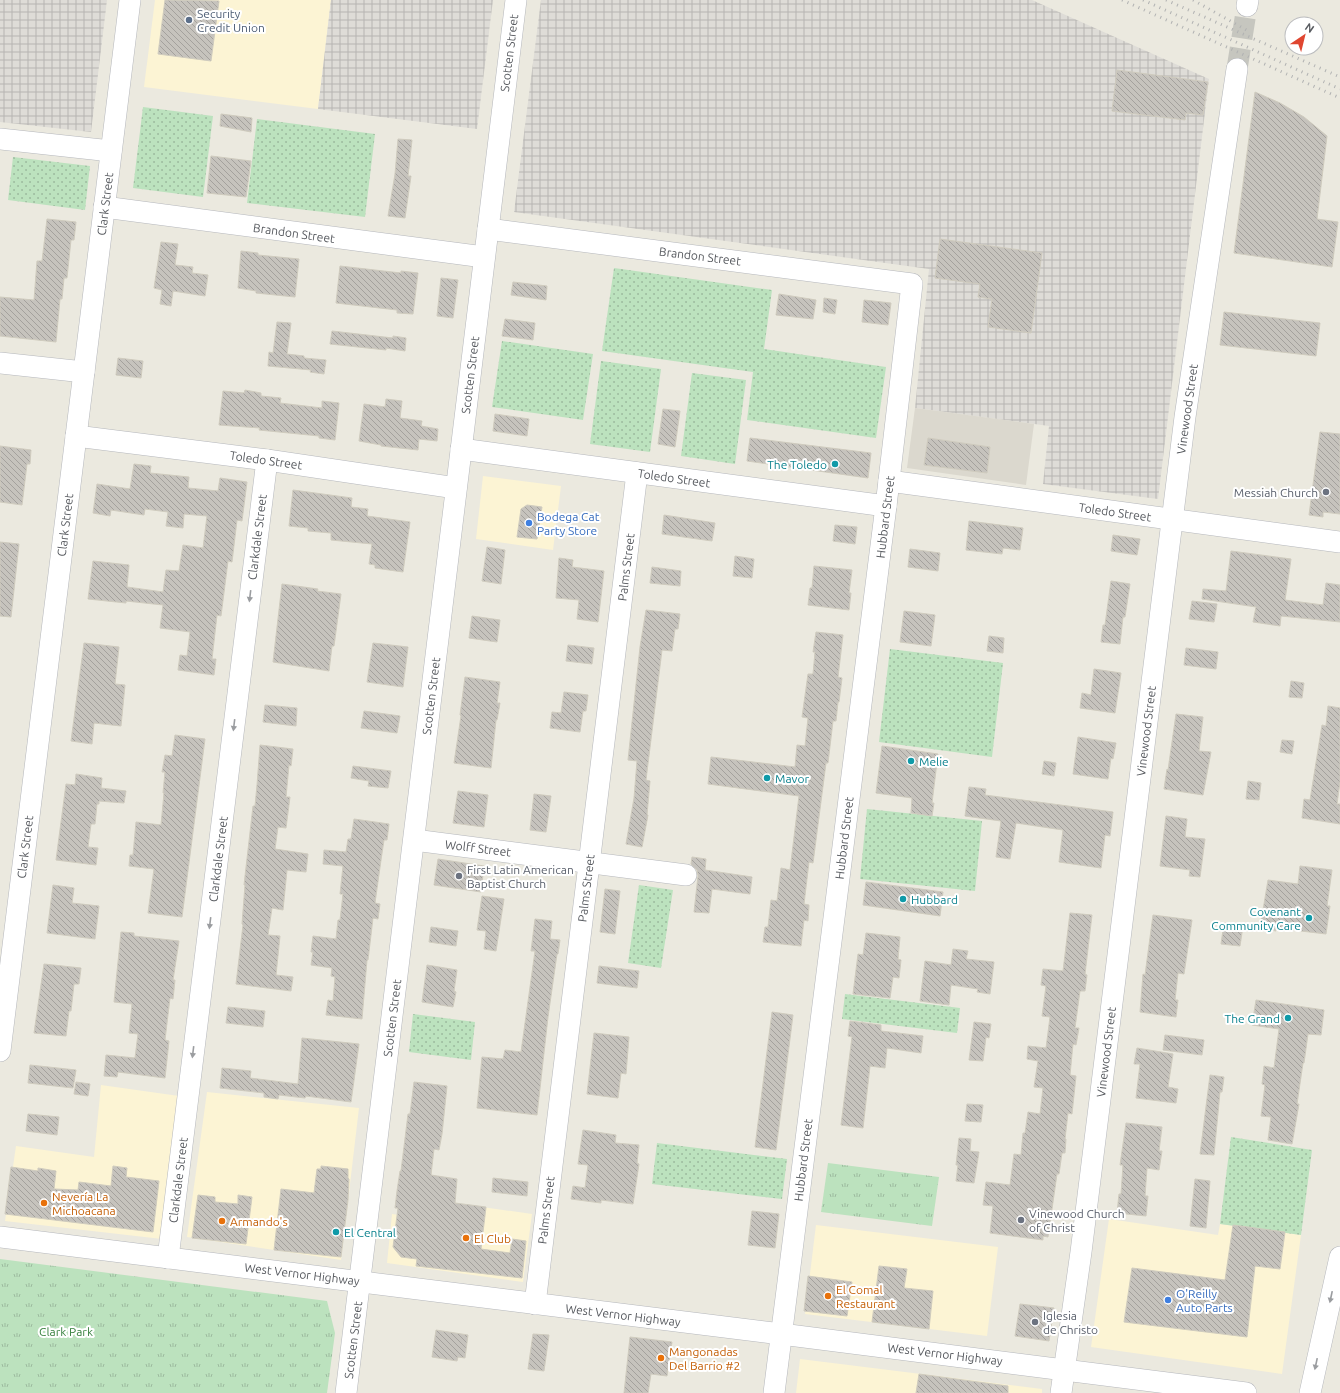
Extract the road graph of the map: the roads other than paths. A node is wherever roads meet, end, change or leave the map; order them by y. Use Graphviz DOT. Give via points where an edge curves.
graph roads {
  1 [pos="130,0"];
  2 [pos="516,0"];
  3 [pos="1237,69"];
  4 [pos="0,139"];
  5 [pos="111,151"];
  6 [pos="104,207"];
  7 [pos="488,228"];
  8 [pos="484,257"];
  9 [pos="912,284"];
  10 [pos="0,363"];
  11 [pos="84,372"];
  12 [pos="76,436"];
  13 [pos="461,449"];
  14 [pos="267,460"];
  15 [pos="637,473"];
  16 [pos="889,481"];
  17 [pos="456,488"];
  18 [pos="886,506"];
  19 [pos="1172,520"];
  20 [pos="1340,542"];
  21 [pos="414,840"];
  22 [pos="589,862"];
  23 [pos="686,875"];
  24 [pos="7,938"];
  25 [pos="0,1051"];
  26 [pos="0,1237"];
  27 [pos="168,1258"];
  28 [pos="1340,1259"];
  29 [pos="360,1281"];
  30 [pos="535,1304"];
  31 [pos="781,1334"];
  32 [pos="1064,1369"];
  33 [pos="346,1393"];
  34 [pos="774,1393"];
  35 [pos="1061,1393"];
  36 [pos="1246,1393"];
  37 [pos="1310,1393"];
  1 -- 5 [label="street, Clark Street"];
  2 -- 7 [label="street, Scotten Street"];
  3 -- 19 [label="street, Vinewood Street"];
  4 -- 5 [label="street"];
  5 -- 6 [label="street, Clark Street"];
  6 -- 8 [label="street, Brandon Street"];
  6 -- 11 [label="street, Clark Street"];
  7 -- 8 [label="street, Scotten Street"];
  7 -- 9 [label="street, Brandon Street"];
  8 -- 13 [label="street, Scotten Street"];
  9 -- 16 [label="street, Hubbard Street"];
  10 -- 11 [label="street"];
  11 -- 12 [label="street, Clark Street"];
  12 -- 14 [label="street, Toledo Street"];
  12 -- 24 [label="street, Clark Street"];
  13 -- 15 [label="street, Toledo Street"];
  13 -- 17 [label="street, Scotten Street"];
  14 -- 17 [label="street, Toledo Street"];
  14 -- 27 [label="street, Clarkdale Street, one-way"];
  15 -- 18 [label="street, Toledo Street"];
  15 -- 22 [label="street, Palms Street"];
  16 -- 18 [label="street, Hubbard Street"];
  16 -- 19 [label="street, Toledo Street"];
  17 -- 21 [label="street, Scotten Street"];
  18 -- 31 [label="street, Hubbard Street"];
  19 -- 20 [label="street, Toledo Street"];
  19 -- 32 [label="street, Vinewood Street" via="1081,1252"];
  21 -- 22 [label="street, Wolff Street"];
  21 -- 29 [label="street, Scotten Street"];
  22 -- 23 [label="street, Wolff Street"];
  22 -- 30 [label="street, Palms Street"];
  24 -- 25 [label="street, Clark Street"];
  26 -- 27 [label="street, West Vernor Highway"];
  27 -- 29 [label="street, West Vernor Highway"];
  28 -- 37 [label="street, one-way"];
  29 -- 30 [label="street, West Vernor Highway"];
  29 -- 33 [label="street, Scotten Street"];
  30 -- 31 [label="street, West Vernor Highway"];
  31 -- 32 [label="street, West Vernor Highway"];
  31 -- 34 [label="street, Hubbard Street"];
  32 -- 35 [label="street, Vinewood Street"];
  32 -- 36 [label="street, West Vernor Highway"];
}
